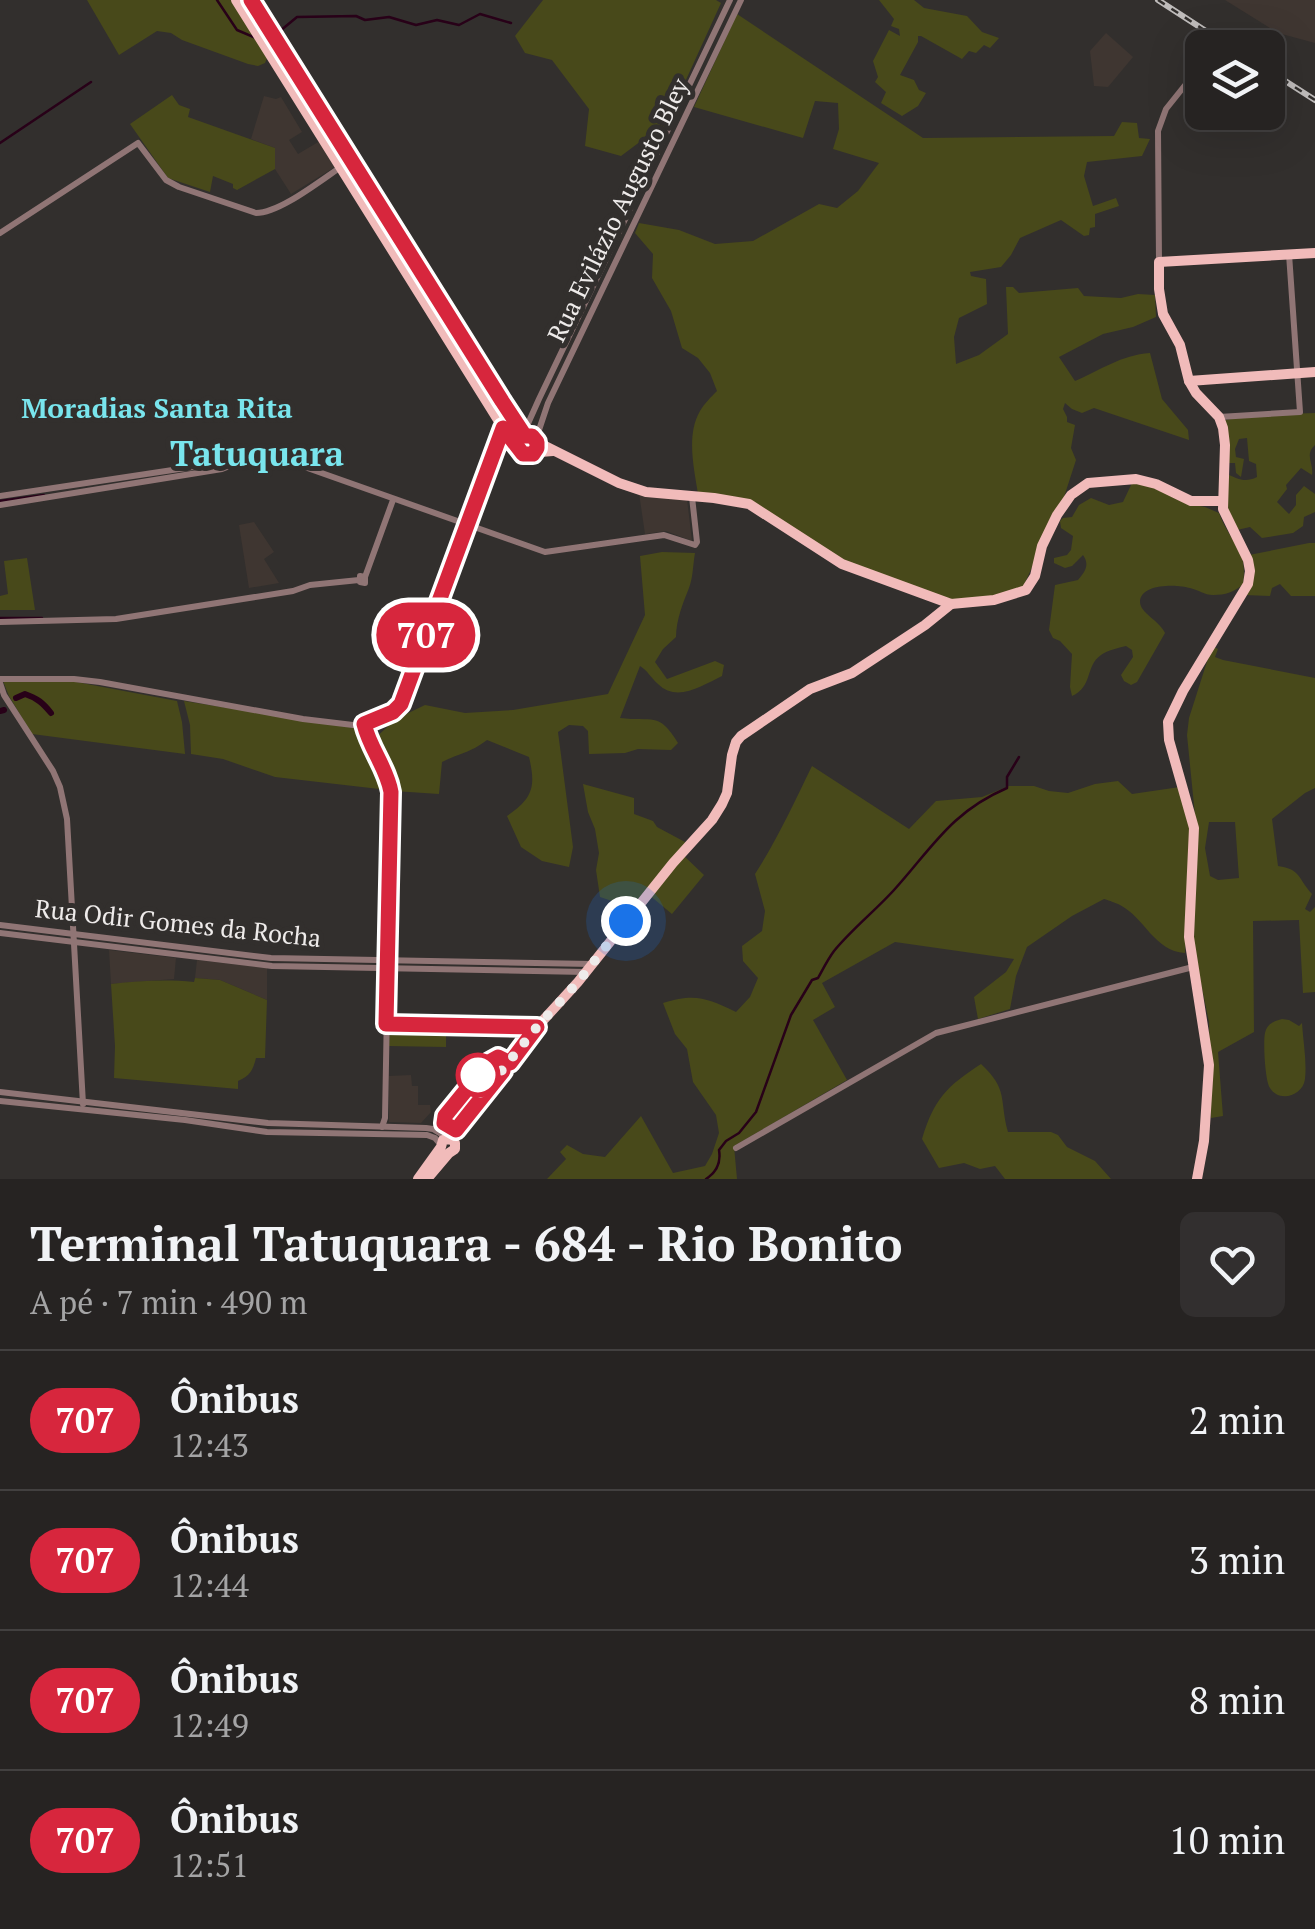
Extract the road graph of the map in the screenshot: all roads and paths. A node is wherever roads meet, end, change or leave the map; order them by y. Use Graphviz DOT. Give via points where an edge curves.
graph roads {
  1 [pos="236,0"];
  2 [pos="250,0"];
  3 [pos="730,0"];
  4 [pos="741,0"];
  5 [pos="259,23"];
  6 [pos="1185,86"];
  7 [pos="345,164"];
  8 [pos="0,233"];
  9 [pos="1315,253"];
  10 [pos="1289,254"];
  11 [pos="1159,262"];
  12 [pos="1315,372"];
  13 [pos="1296,373"];
  14 [pos="1189,381"];
  15 [pos="1220,417"];
  16 [pos="503,428"];
  17 [pos="529,437"];
  18 [pos="518,446"];
  19 [pos="233,464"];
  20 [pos="0,496"];
  21 [pos="692,496"];
  22 [pos="393,500"];
  23 [pos="1222,501"];
  24 [pos="0,504"];
  25 [pos="467,525"];
  26 [pos="951,604"];
  27 [pos="0,622"];
  28 [pos="0,681"];
  29 [pos="364,724"];
  30 [pos="0,924"];
  31 [pos="0,933"];
  32 [pos="75,938"];
  33 [pos="388,964"];
  34 [pos="1193,967"];
  35 [pos="589,968"];
  36 [pos="570,971"];
  37 [pos="578,982"];
  38 [pos="0,1092"];
  39 [pos="0,1101"];
  40 [pos="83,1106"];
  41 [pos="382,1127"];
  42 [pos="358,1130"];
  43 [pos="447,1144"];
  44 [pos="736,1148"];
  45 [pos="418,1179"];
  46 [pos="428,1179"];
  47 [pos="1197,1179"];
  1 -- 5 [label="main road"];
  2 -- 5 [label="main road"];
  3 -- 17 [label="street, Rua Evilázio Augusto Bley"];
  4 -- 17 [label="street, Rua Evilázio Augusto Bley"];
  5 -- 7 [label="main road"];
  6 -- 11 [label="street" via="1158,132"];
  7 -- 8 [label="street" via="263,214 166,180 138,144"];
  7 -- 16 [label="main road"];
  7 -- 17 [label="main road"];
  9 -- 10 [label="main road"];
  10 -- 11 [label="main road"];
  10 -- 13 [label="street"];
  11 -- 14 [label="main road" via="1163,314"];
  12 -- 13 [label="main road"];
  13 -- 14 [label="main road"];
  13 -- 15 [label="street" via="1300,412"];
  14 -- 15 [label="main road"];
  15 -- 23 [label="main road"];
  16 -- 18 [label="main road"];
  16 -- 25 [label="street"];
  17 -- 18 [label="main road"];
  17 -- 18 [label="main road" via="523,454"];
  17 -- 21 [label="main road" via="626,486"];
  19 -- 20 [label="street"];
  19 -- 22 [label="street" via="282,459"];
  19 -- 24 [label="street"];
  21 -- 25 [label="street" via="695,545 664,534 544,552"];
  21 -- 26 [label="main road" via="749,504 842,564"];
  22 -- 25 [label="street"];
  22 -- 27 [label="street" via="362,578 116,619"];
  23 -- 26 [label="main road" via="1191,501 1136,479 1088,482 1057,515 1026,590"];
  23 -- 34 [label="main road" via="1248,560 1248,584 1194,670 1167,729 1194,823"];
  25 -- 29 [label="street" via="401,704"];
  26 -- 35 [label="main road" via="852,673 810,689 740,736 722,804"];
  28 -- 29 [label="street" via="100,682"];
  28 -- 32 [label="street" via="60,787"];
  29 -- 33 [label="street" via="391,792"];
  30 -- 32 [label="street, Rua Odir Gomes da Rocha"];
  31 -- 32 [label="street, Rua Odir Gomes da Rocha"];
  32 -- 33 [label="street, Rua Odir Gomes da Rocha" via="272,966"];
  32 -- 40 [label="street"];
  33 -- 35 [label="street, Rua Odir Gomes da Rocha"];
  33 -- 36 [label="street, Rua Odir Gomes da Rocha"];
  33 -- 41 [label="street"];
  34 -- 44 [label="street" via="936,1032"];
  34 -- 47 [label="main road" via="1209,1064"];
  35 -- 36 [label="street, Rua Odir Gomes da Rocha"];
  35 -- 37 [label="main road"];
  36 -- 37 [label="main road"];
  37 -- 43 [label="main road"];
  38 -- 40 [label="street"];
  39 -- 40 [label="street"];
  40 -- 42 [label="street" via="267,1132"];
  41 -- 42 [label="street"];
  41 -- 43 [label="street" via="433,1129"];
  42 -- 43 [label="street"];
  43 -- 45 [label="main road"];
  43 -- 46 [label="main road"];
}
